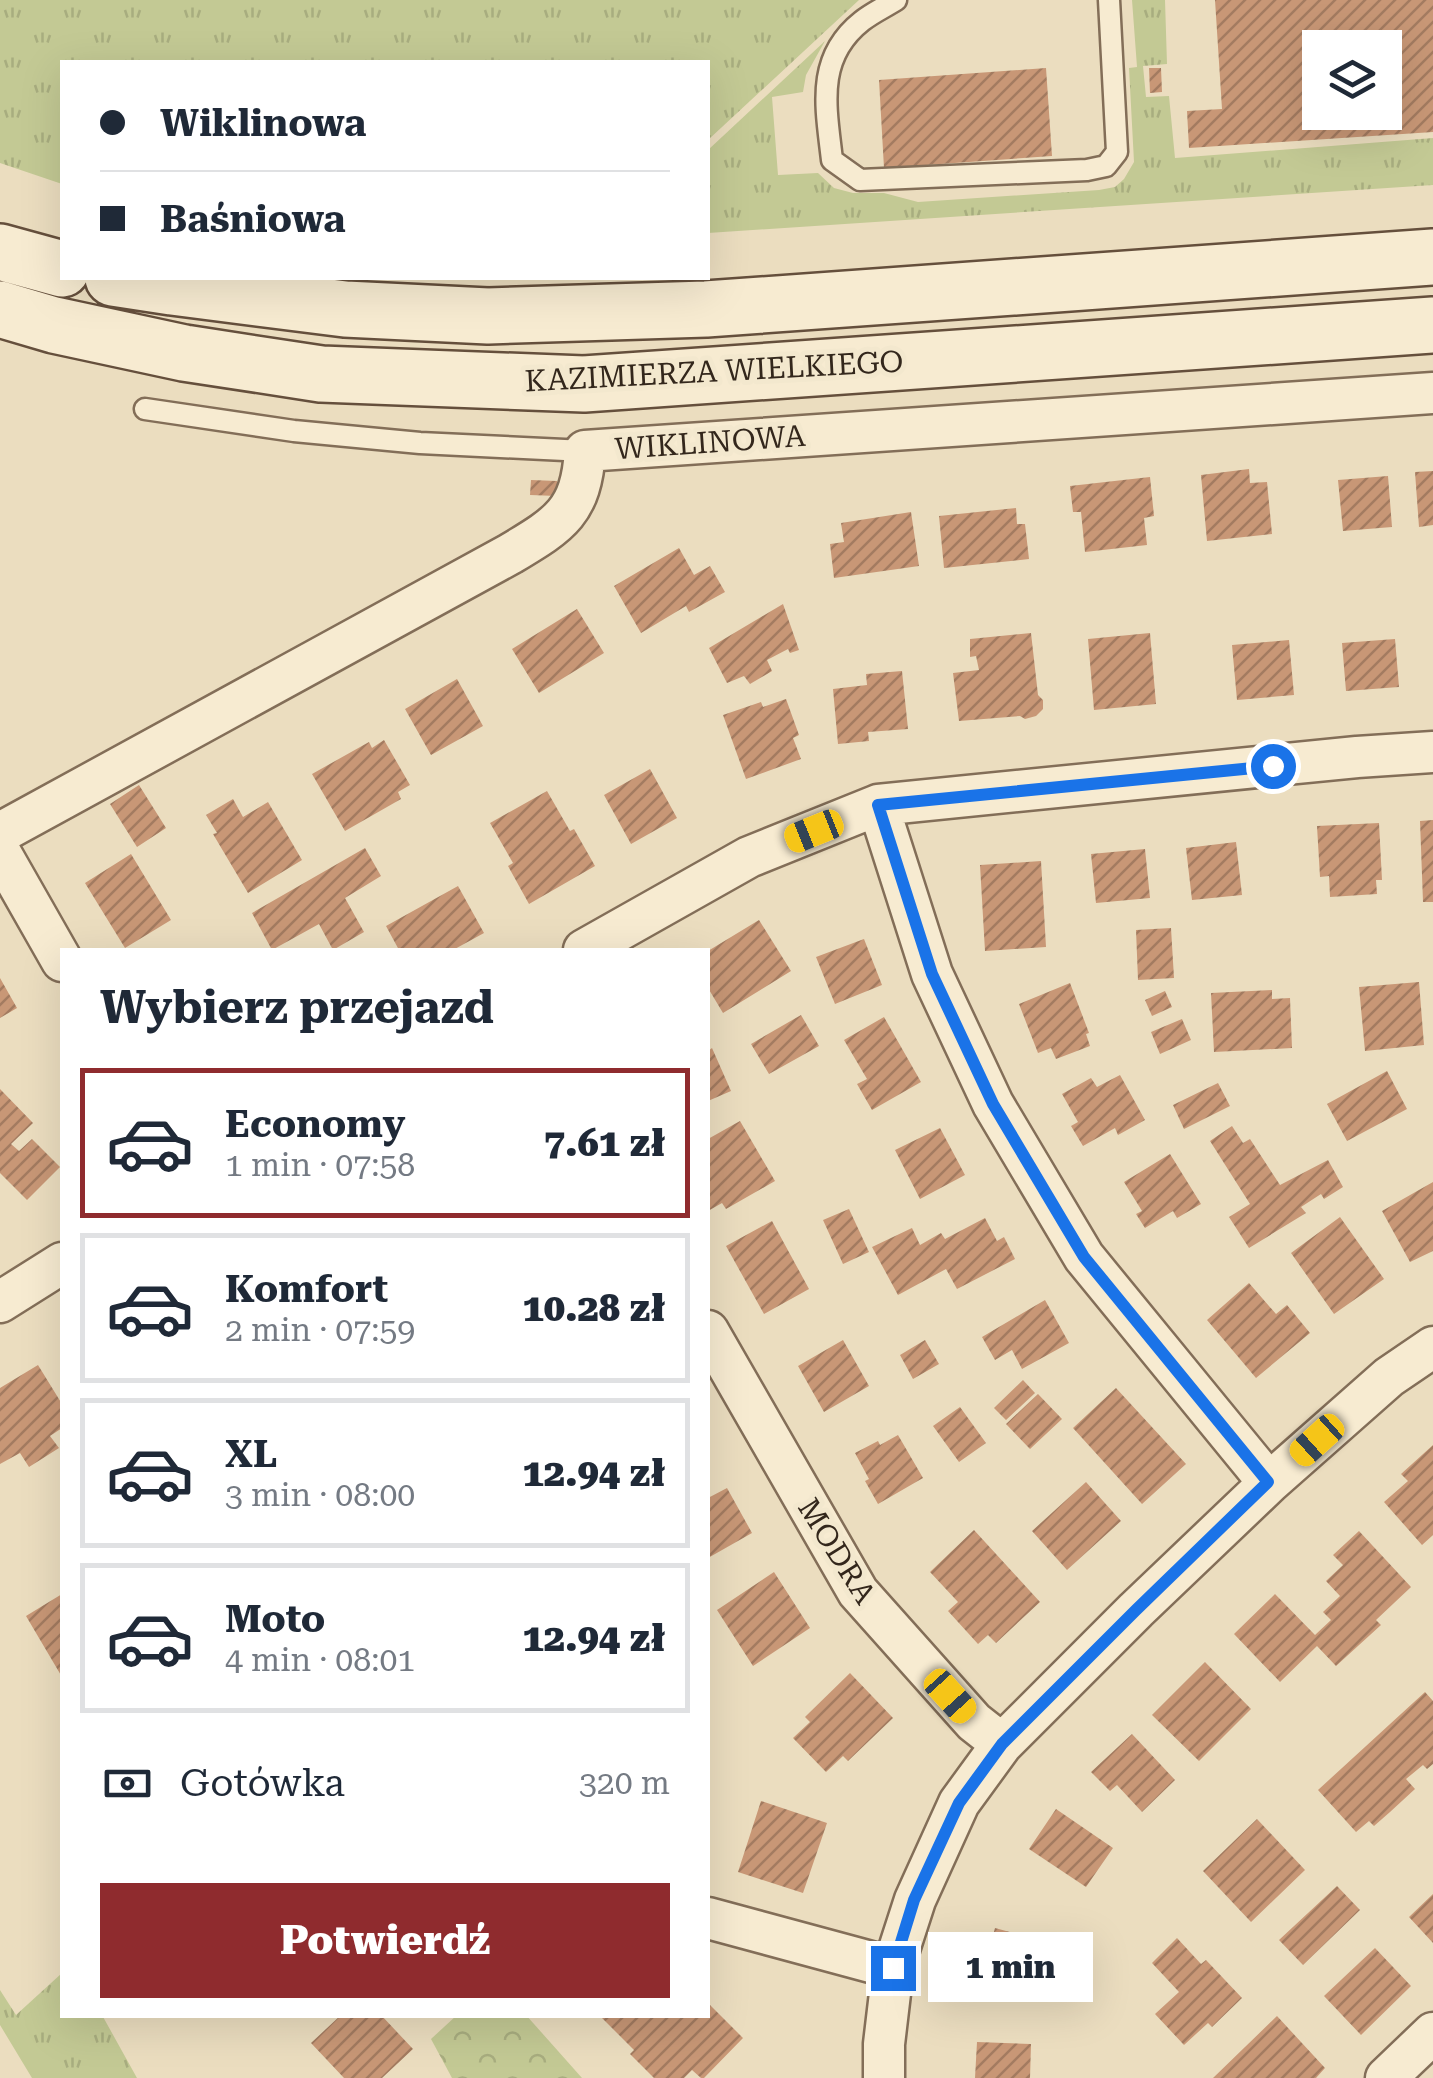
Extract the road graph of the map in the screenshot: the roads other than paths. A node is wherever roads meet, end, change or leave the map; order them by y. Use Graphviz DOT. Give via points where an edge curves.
graph roads {
  1 [pos="896,0"];
  2 [pos="1108,0"];
  3 [pos="0,252"];
  4 [pos="1433,257"];
  5 [pos="60,268"];
  6 [pos="127,280"];
  7 [pos="0,309"];
  8 [pos="1433,326"];
  9 [pos="1433,393"];
  10 [pos="145,409"];
  11 [pos="584,451"];
  12 [pos="1433,752"];
  13 [pos="878,805"];
  14 [pos="0,834"];
  15 [pos="0,852"];
  16 [pos="588,948"];
  17 [pos="60,957"];
  18 [pos="60,1264"];
  19 [pos="0,1302"];
  20 [pos="710,1333"];
  21 [pos="1433,1348"];
  22 [pos="1268,1482"];
  23 [pos="1002,1744"];
  24 [pos="710,1919"];
  25 [pos="893,1968"];
  26 [pos="1433,2033"];
  27 [pos="884,2078"];
  28 [pos="1386,2078"];
  1 -- 2 [label="lane" via="860,22 834,54 825,94 832,160 860,180 1106,166 1117,152"];
  3 -- 5 [label="main road"];
  4 -- 6 [label="main road, KAZIMIERZA WIELKIEGO" via="706,309 488,316 344,309"];
  7 -- 8 [label="main road, KAZIMIERZA WIELKIEGO" via="184,353 321,374 584,384"];
  9 -- 11 [label="street, WIKLINOWA"];
  10 -- 11 [label="lane" via="420,444"];
  11 -- 14 [label="street, WIKLINOWA" via="576,501 550,530"];
  12 -- 13 [label="street"];
  13 -- 16 [label="street" via="749,857"];
  13 -- 22 [label="street" via="932,974 993,1104 1084,1257"];
  15 -- 17 [label="street"];
  18 -- 19 [label="street"];
  20 -- 23 [label="street, MODRA" via="858,1592 974,1722"];
  21 -- 22 [label="street"];
  22 -- 23 [label="street"];
  23 -- 25 [label="street" via="959,1803 914,1900"];
  24 -- 25 [label="street"];
  25 -- 27 [label="street"];
  26 -- 28 [label="street"];
}
